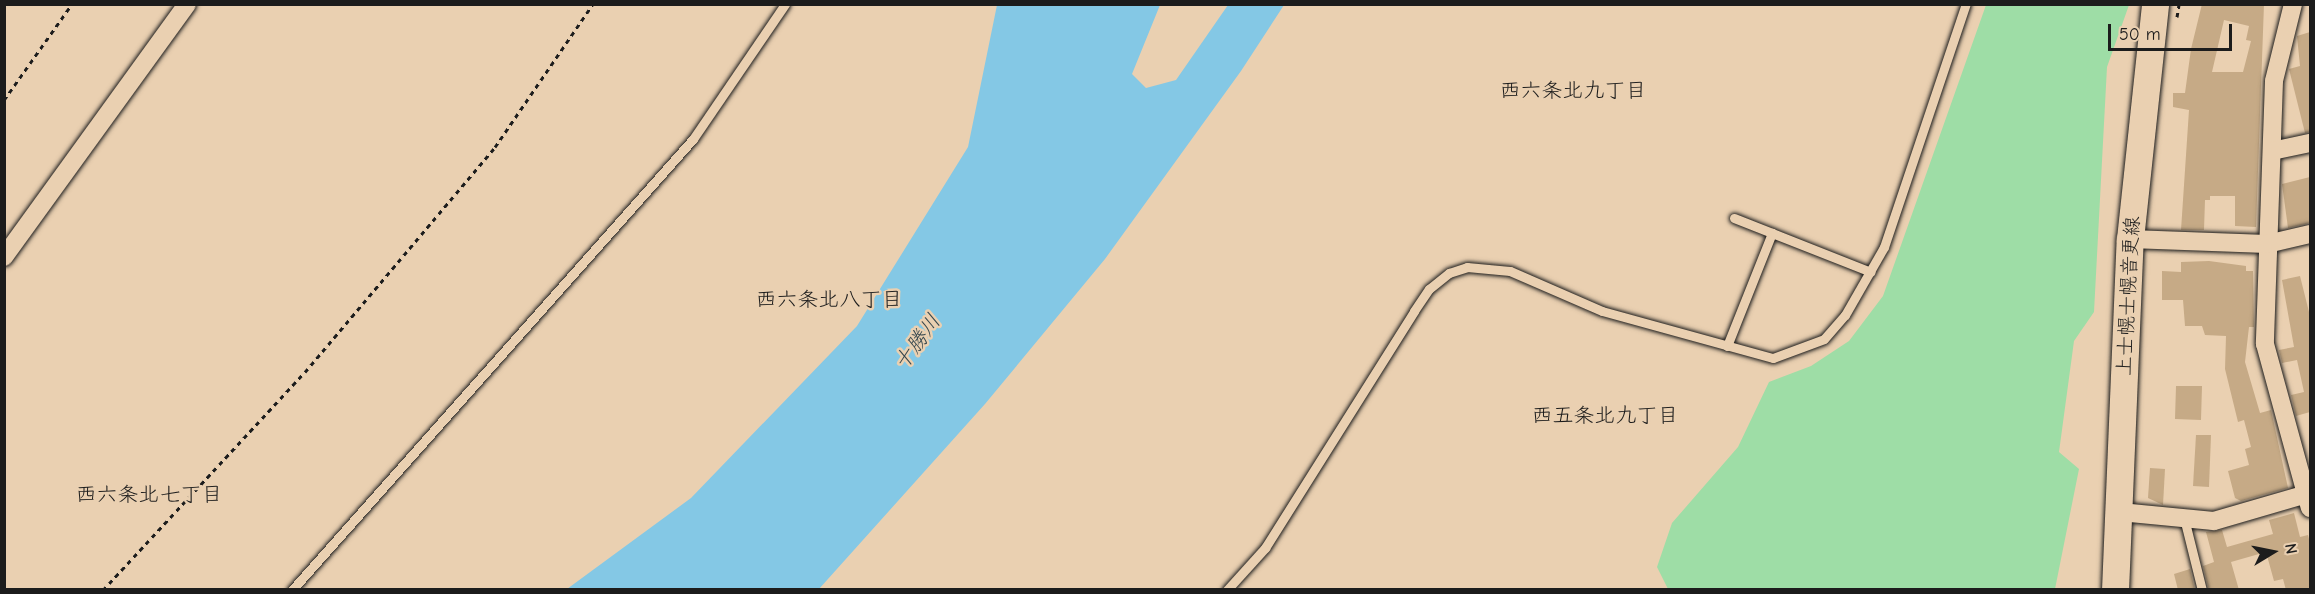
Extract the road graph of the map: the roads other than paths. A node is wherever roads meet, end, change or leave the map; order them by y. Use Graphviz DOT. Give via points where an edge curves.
graph roads {
  1 [pos="187,4"];
  2 [pos="784,4"];
  3 [pos="1966,4"];
  4 [pos="2155,4"];
  5 [pos="2293,4"];
  6 [pos="2310,143"];
  7 [pos="2272,151"];
  8 [pos="1734,218"];
  9 [pos="1772,233"];
  10 [pos="2310,234"];
  11 [pos="2130,239"];
  12 [pos="2267,244"];
  13 [pos="4,257"];
  14 [pos="1871,272"];
  15 [pos="1727,346"];
  16 [pos="2308,501"];
  17 [pos="2120,512"];
  18 [pos="2184,518"];
  19 [pos="292,590"];
  20 [pos="1227,590"];
  21 [pos="2115,590"];
  22 [pos="2202,590"];
  1 -- 13 [label="street"];
  2 -- 19 [label="lane" via="693,139"];
  3 -- 14 [label="lane" via="1891,226"];
  4 -- 11 [label="main road, 上士幌士幌音更線"];
  5 -- 7 [label="street" via="2274,81"];
  6 -- 7 [label="street"];
  7 -- 12 [label="street"];
  8 -- 9 [label="lane"];
  9 -- 14 [label="lane"];
  9 -- 15 [label="lane"];
  10 -- 12 [label="street"];
  11 -- 12 [label="street"];
  11 -- 17 [label="main road, 上士幌士幌音更線"];
  12 -- 16 [label="street" via="2265,344"];
  14 -- 15 [label="lane" via="1845,315 1824,339 1773,358"];
  15 -- 20 [label="lane" via="1602,311 1510,270 1467,267 1449,273 1429,289 1265,548"];
  16 -- 18 [label="street" via="2214,521"];
  17 -- 18 [label="street"];
  17 -- 21 [label="main road, 上士幌士幌音更線"];
  18 -- 22 [label="lane"];
}
